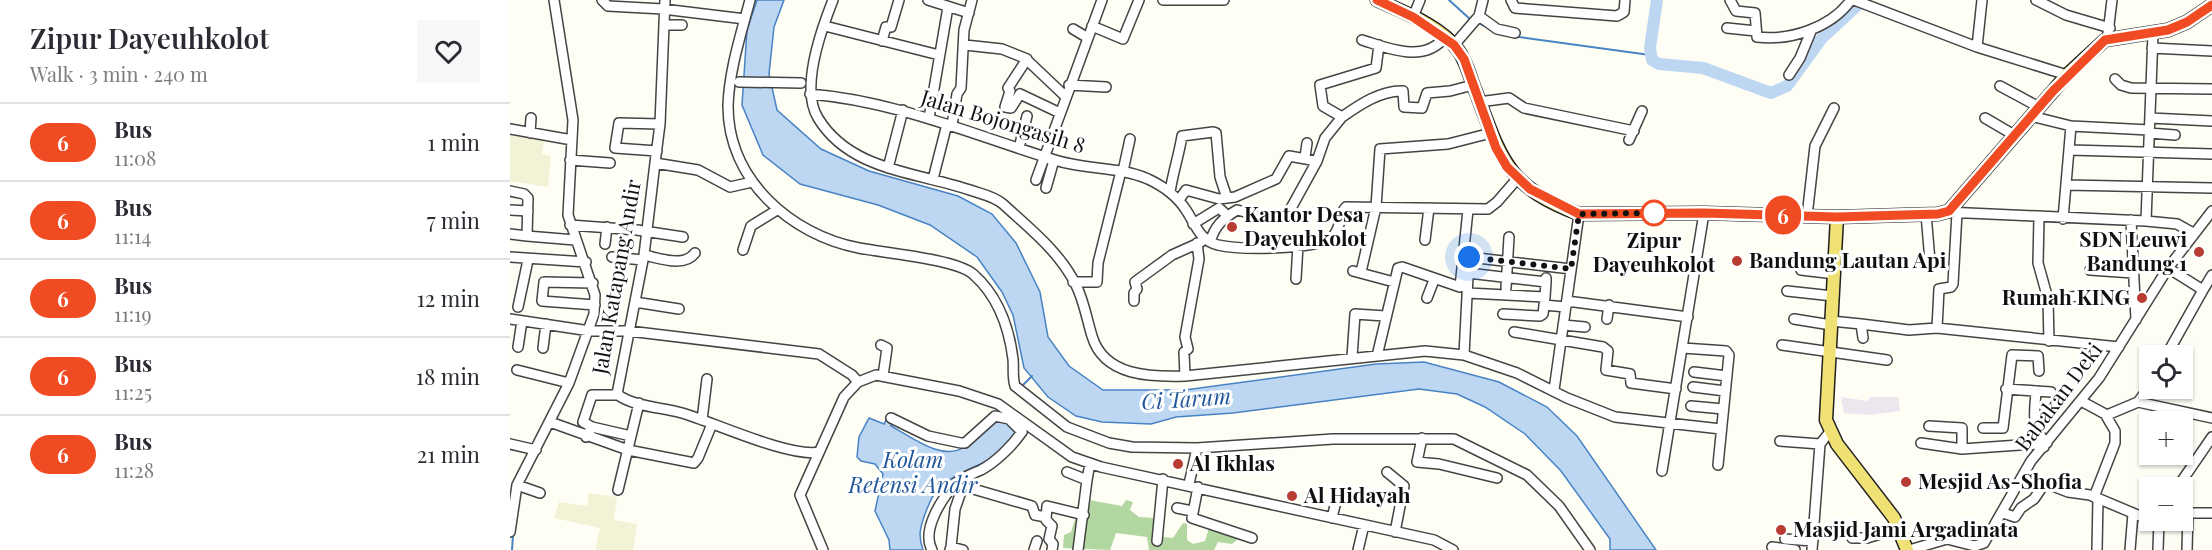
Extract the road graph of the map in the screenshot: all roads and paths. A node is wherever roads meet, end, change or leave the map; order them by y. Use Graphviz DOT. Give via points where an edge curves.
graph roads {
  1 [pos="554,0"];
  2 [pos="561,0"];
  3 [pos="602,0"];
  4 [pos="750,0"];
  5 [pos="834,0"];
  6 [pos="899,0"];
  7 [pos="928,0"];
  8 [pos="972,0"];
  9 [pos="1102,0"];
  10 [pos="1138,0"];
  11 [pos="1163,0"];
  12 [pos="1224,0"];
  13 [pos="1377,0"];
  14 [pos="1420,0"];
  15 [pos="1483,0"];
  16 [pos="1511,0"];
  17 [pos="1625,0"];
  18 [pos="1730,0"];
  19 [pos="1854,0"];
  20 [pos="1982,0"];
  21 [pos="2036,0"];
  22 [pos="2112,0"];
  23 [pos="664,4"];
  24 [pos="2211,6"];
  25 [pos="948,7"];
  26 [pos="969,13"];
  27 [pos="1413,17"];
  28 [pos="745,19"];
  29 [pos="1477,19"];
  30 [pos="664,25"];
  31 [pos="682,25"];
  32 [pos="825,26"];
  33 [pos="1092,26"];
  34 [pos="1727,27"];
  35 [pos="1074,29"];
  36 [pos="1812,29"];
  37 [pos="1756,31"];
  38 [pos="1515,33"];
  39 [pos="2108,34"];
  40 [pos="2152,34"];
  41 [pos="1088,38"];
  42 [pos="882,40"];
  43 [pos="1362,40"];
  44 [pos="1449,41"];
  45 [pos="965,45"];
  46 [pos="1379,45"];
  47 [pos="1977,47"];
  48 [pos="2152,48"];
  49 [pos="2212,51"];
  50 [pos="939,55"];
  51 [pos="1027,60"];
  52 [pos="733,68"];
  53 [pos="813,72"];
  54 [pos="1790,75"];
  55 [pos="2067,75"];
  56 [pos="2115,79"];
  57 [pos="739,82"];
  58 [pos="801,83"];
  59 [pos="1473,85"];
  60 [pos="1070,86"];
  61 [pos="2000,86"];
  62 [pos="1106,87"];
  63 [pos="2151,89"];
  64 [pos="2212,89"];
  65 [pos="730,95"];
  66 [pos="810,95"];
  67 [pos="1066,97"];
  68 [pos="1479,102"];
  69 [pos="1834,108"];
  70 [pos="903,110"];
  71 [pos="1642,111"];
  72 [pos="2035,111"];
  73 [pos="1060,113"];
  74 [pos="1027,116"];
  75 [pos="1342,117"];
  76 [pos="531,118"];
  77 [pos="929,118"];
  78 [pos="1985,118"];
  79 [pos="2150,118"];
  80 [pos="2212,121"];
  81 [pos="660,124"];
  82 [pos="950,124"];
  83 [pos="2071,126"];
  84 [pos="510,129"];
  85 [pos="1634,130"];
  86 [pos="2149,131"];
  87 [pos="530,133"];
  88 [pos="1491,134"];
  89 [pos="2014,135"];
  90 [pos="2175,135"];
  91 [pos="1130,139"];
  92 [pos="572,140"];
  93 [pos="1629,140"];
  94 [pos="1307,143"];
  95 [pos="1019,148"];
  96 [pos="2070,150"];
  97 [pos="657,151"];
  98 [pos="2149,153"];
  99 [pos="2212,154"];
  100 [pos="1043,156"];
  101 [pos="1305,158"];
  102 [pos="573,160"];
  103 [pos="1054,160"];
  104 [pos="1317,161"];
  105 [pos="610,163"];
  106 [pos="655,163"];
  107 [pos="888,168"];
  108 [pos="1122,171"];
  109 [pos="933,179"];
  110 [pos="1517,179"];
  111 [pos="1036,180"];
  112 [pos="752,182"];
  113 [pos="2067,185"];
  114 [pos="2148,186"];
  115 [pos="2212,188"];
  116 [pos="1046,189"];
  117 [pos="510,191"];
  118 [pos="1170,192"];
  119 [pos="1231,197"];
  120 [pos="1179,200"];
  121 [pos="1376,207"];
  122 [pos="1429,208"];
  123 [pos="510,210"];
  124 [pos="777,210"];
  125 [pos="1290,210"];
  126 [pos="1468,210"];
  127 [pos="528,211"];
  128 [pos="2212,211"];
  129 [pos="1232,213"];
  130 [pos="1704,213"];
  131 [pos="1952,213"];
  132 [pos="1253,214"];
  133 [pos="1579,214"];
  134 [pos="1808,216"];
  135 [pos="1924,216"];
  136 [pos="1837,217"];
  137 [pos="2039,218"];
  138 [pos="2063,219"];
  139 [pos="2131,220"];
  140 [pos="2146,221"];
  141 [pos="1193,224"];
  142 [pos="572,225"];
  143 [pos="607,227"];
  144 [pos="645,231"];
  145 [pos="2193,233"];
  146 [pos="510,234"];
  147 [pos="526,236"];
  148 [pos="683,237"];
  149 [pos="1509,237"];
  150 [pos="574,240"];
  151 [pos="1425,240"];
  152 [pos="1204,242"];
  153 [pos="605,244"];
  154 [pos="1298,245"];
  155 [pos="743,250"];
  156 [pos="695,253"];
  157 [pos="612,257"];
  158 [pos="510,258"];
  159 [pos="643,258"];
  160 [pos="528,260"];
  161 [pos="1929,261"];
  162 [pos="586,262"];
  163 [pos="1506,262"];
  164 [pos="1547,267"];
  165 [pos="2168,268"];
  166 [pos="1571,269"];
  167 [pos="1801,270"];
  168 [pos="2090,270"];
  169 [pos="1468,273"];
  170 [pos="2133,273"];
  171 [pos="1835,274"];
  172 [pos="2212,275"];
  173 [pos="1505,278"];
  174 [pos="1296,279"];
  175 [pos="1434,280"];
  176 [pos="1074,282"];
  177 [pos="1394,282"];
  178 [pos="1546,282"];
  179 [pos="593,283"];
  180 [pos="1506,288"];
  181 [pos="2203,290"];
  182 [pos="1787,291"];
  183 [pos="1468,293"];
  184 [pos="2092,295"];
  185 [pos="1833,296"];
  186 [pos="1427,298"];
  187 [pos="2048,298"];
  188 [pos="1134,301"];
  189 [pos="1544,301"];
  190 [pos="635,302"];
  191 [pos="1567,304"];
  192 [pos="595,305"];
  193 [pos="1609,305"];
  194 [pos="518,307"];
  195 [pos="679,309"];
  196 [pos="1503,314"];
  197 [pos="1384,316"];
  198 [pos="1688,317"];
  199 [pos="510,319"];
  200 [pos="1607,319"];
  201 [pos="1794,319"];
  202 [pos="2136,320"];
  203 [pos="522,321"];
  204 [pos="1831,323"];
  205 [pos="546,324"];
  206 [pos="1563,324"];
  207 [pos="1861,324"];
  208 [pos="1585,327"];
  209 [pos="1937,328"];
  210 [pos="591,331"];
  211 [pos="629,331"];
  212 [pos="1514,332"];
  213 [pos="1863,338"];
  214 [pos="1562,339"];
  215 [pos="2049,341"];
  216 [pos="881,345"];
  217 [pos="1782,345"];
  218 [pos="2172,345"];
  219 [pos="519,347"];
  220 [pos="2119,347"];
  221 [pos="543,348"];
  222 [pos="1683,348"];
  223 [pos="1829,352"];
  224 [pos="1464,355"];
  225 [pos="1377,356"];
  226 [pos="1352,357"];
  227 [pos="1887,360"];
  228 [pos="517,370"];
  229 [pos="2038,371"];
  230 [pos="1694,372"];
  231 [pos="883,376"];
  232 [pos="1185,376"];
  233 [pos="1727,376"];
  234 [pos="707,379"];
  235 [pos="858,382"];
  236 [pos="569,383"];
  237 [pos="1693,387"];
  238 [pos="1676,389"];
  239 [pos="2006,389"];
  240 [pos="1554,390"];
  241 [pos="1725,391"];
  242 [pos="2036,391"];
  243 [pos="2051,392"];
  244 [pos="618,395"];
  245 [pos="2140,399"];
  246 [pos="2081,401"];
  247 [pos="2138,402"];
  248 [pos="639,403"];
  249 [pos="1690,406"];
  250 [pos="1723,409"];
  251 [pos="2105,414"];
  252 [pos="891,418"];
  253 [pos="2212,418"];
  254 [pos="702,420"];
  255 [pos="553,423"];
  256 [pos="712,424"];
  257 [pos="1671,424"];
  258 [pos="1929,426"];
  259 [pos="592,428"];
  260 [pos="1983,428"];
  261 [pos="1721,429"];
  262 [pos="1829,433"];
  263 [pos="631,436"];
  264 [pos="586,437"];
  265 [pos="2212,437"];
  266 [pos="1422,438"];
  267 [pos="1780,441"];
  268 [pos="510,444"];
  269 [pos="1821,444"];
  270 [pos="1921,444"];
  271 [pos="2046,445"];
  272 [pos="1197,448"];
  273 [pos="1962,449"];
  274 [pos="536,450"];
  275 [pos="628,450"];
  276 [pos="819,452"];
  277 [pos="1090,463"];
  278 [pos="1718,465"];
  279 [pos="1662,471"];
  280 [pos="1067,472"];
  281 [pos="1387,472"];
  282 [pos="2185,477"];
  283 [pos="1497,478"];
  284 [pos="1163,479"];
  285 [pos="1087,480"];
  286 [pos="519,485"];
  287 [pos="1194,486"];
  288 [pos="618,490"];
  289 [pos="540,493"];
  290 [pos="1336,497"];
  291 [pos="2096,498"];
  292 [pos="1177,508"];
  293 [pos="511,512"];
  294 [pos="1192,512"];
  295 [pos="2193,512"];
  296 [pos="2003,513"];
  297 [pos="2133,513"];
  298 [pos="2212,513"];
  299 [pos="2139,514"];
  300 [pos="1084,515"];
  301 [pos="1046,517"];
  302 [pos="1332,518"];
  303 [pos="1364,525"];
  304 [pos="1900,528"];
  305 [pos="2159,531"];
  306 [pos="2186,531"];
  307 [pos="510,532"];
  308 [pos="1395,532"];
  309 [pos="1252,538"];
  310 [pos="1852,538"];
  311 [pos="1785,539"];
  312 [pos="1157,541"];
  313 [pos="1813,546"];
  314 [pos="1772,547"];
  315 [pos="1969,547"];
  316 [pos="951,549"];
  317 [pos="823,550"];
  318 [pos="932,550"];
  319 [pos="963,550"];
  320 [pos="1052,550"];
  321 [pos="1078,550"];
  322 [pos="1358,550"];
  323 [pos="1453,550"];
  324 [pos="1590,550"];
  325 [pos="1795,550"];
  326 [pos="1908,550"];
  327 [pos="2097,550"];
  328 [pos="2130,550"];
  329 [pos="2158,550"];
  330 [pos="2187,550"];
  1 -- 92 [label="street" via="573,120"];
  2 -- 102 [label="street" via="579,120"];
  3 -- 23 [label="street" via="608,6"];
  4 -- 28 [label="street"];
  5 -- 32 [label="street"];
  6 -- 42 [label="street" via="891,27 886,27"];
  7 -- 25 [label="street"];
  8 -- 26 [label="street"];
  9 -- 33 [label="street"];
  10 -- 33 [label="street" via="1123,39"];
  11 -- 12 [label="street"];
  13 -- 27 [label="main road"];
  14 -- 27 [label="street"];
  15 -- 29 [label="street"];
  16 -- 17 [label="street" via="1515,8 1617,16 1624,12"];
  18 -- 37 [label="street" via="1736,10 1755,13"];
  19 -- 36 [label="street"];
  19 -- 47 [label="street"];
  20 -- 47 [label="street"];
  21 -- 39 [label="street"];
  22 -- 39 [label="street"];
  23 -- 28 [label="street"];
  23 -- 30 [label="street, Jalan Katapang Andir"];
  24 -- 40 [label="main road" via="2187,22"];
  25 -- 26 [label="street"];
  25 -- 50 [label="street"];
  26 -- 45 [label="street"];
  27 -- 44 [label="main road"];
  28 -- 52 [label="street"];
  29 -- 38 [label="street"];
  29 -- 44 [label="street"];
  30 -- 31 [label="street"];
  30 -- 81 [label="street, Jalan Katapang Andir"];
  32 -- 42 [label="street"];
  32 -- 53 [label="street"];
  33 -- 41 [label="street"];
  34 -- 37 [label="street"];
  35 -- 41 [label="street"];
  36 -- 37 [label="street" via="1779,38 1758,37"];
  36 -- 54 [label="street"];
  39 -- 40 [label="main road"];
  39 -- 55 [label="main road"];
  40 -- 48 [label="street"];
  41 -- 60 [label="street"];
  42 -- 50 [label="street"];
  43 -- 46 [label="street"];
  44 -- 46 [label="street" via="1415,52"];
  44 -- 59 [label="main road" via="1464,59"];
  45 -- 51 [label="street" via="1002,49"];
  45 -- 82 [label="street" via="961,88"];
  46 -- 75 [label="street" via="1376,68 1320,86 1323,106"];
  47 -- 55 [label="street"];
  48 -- 49 [label="street"];
  48 -- 63 [label="street"];
  50 -- 77 [label="street"];
  51 -- 67 [label="street"];
  51 -- 73 [label="street" via="1008,88 1004,106 1011,108 1020,93"];
  52 -- 57 [label="street"];
  52 -- 65 [label="street"];
  53 -- 58 [label="street"];
  53 -- 66 [label="street"];
  55 -- 72 [label="main road"];
  56 -- 63 [label="street" via="2131,88"];
  57 -- 58 [label="street"];
  57 -- 65 [label="street"];
  58 -- 66 [label="street"];
  59 -- 68 [label="main road"];
  59 -- 75 [label="street" via="1427,93 1422,108 1403,106 1403,91 1394,91"];
  60 -- 62 [label="street"];
  60 -- 67 [label="street"];
  61 -- 72 [label="street"];
  63 -- 64 [label="street"];
  63 -- 79 [label="street"];
  65 -- 112 [label="street" via="733,137"];
  66 -- 70 [label="street, Jalan Bojongasih 8" via="847,97"];
  66 -- 107 [label="street" via="818,117 836,140 870,162"];
  67 -- 73 [label="street"];
  68 -- 85 [label="street" via="1509,98 1524,108"];
  68 -- 88 [label="main road"];
  69 -- 134 [label="street" via="1815,146"];
  70 -- 77 [label="street, Jalan Bojongasih 8"];
  70 -- 107 [label="street"];
  71 -- 85 [label="street"];
  72 -- 83 [label="street"];
  72 -- 89 [label="main road"];
  73 -- 100 [label="street"];
  74 -- 95 [label="street"];
  75 -- 104 [label="street" via="1325,138"];
  76 -- 87 [label="street"];
  77 -- 82 [label="street, Jalan Bojongasih 8"];
  78 -- 89 [label="street"];
  79 -- 80 [label="street"];
  79 -- 86 [label="street"];
  81 -- 97 [label="street, Jalan Katapang Andir"];
  81 -- 97 [label="street" via="619,123 614,143 615,148"];
  82 -- 95 [label="street, Jalan Bojongasih 8"];
  82 -- 109 [label="street"];
  83 -- 86 [label="street"];
  83 -- 96 [label="street"];
  84 -- 87 [label="street"];
  85 -- 93 [label="street"];
  86 -- 90 [label="street"];
  86 -- 98 [label="street"];
  87 -- 92 [label="street"];
  88 -- 110 [label="main road"];
  88 -- 121 [label="street" via="1448,144 1380,149"];
  89 -- 131 [label="main road"];
  91 -- 108 [label="street"];
  92 -- 102 [label="street"];
  94 -- 101 [label="street"];
  95 -- 100 [label="street, Jalan Bojongasih 8"];
  96 -- 98 [label="street"];
  96 -- 113 [label="street"];
  97 -- 106 [label="street, Jalan Katapang Andir"];
  98 -- 99 [label="street"];
  98 -- 114 [label="street"];
  100 -- 103 [label="street, Jalan Bojongasih 8"];
  100 -- 111 [label="street"];
  101 -- 104 [label="street"];
  101 -- 119 [label="street" via="1287,157 1276,179"];
  102 -- 105 [label="street"];
  102 -- 142 [label="street" via="568,185"];
  103 -- 108 [label="street, Jalan Bojongasih 8"];
  103 -- 116 [label="street"];
  104 -- 125 [label="street"];
  106 -- 112 [label="street" via="698,171 730,187"];
  106 -- 144 [label="street, Jalan Katapang Andir"];
  107 -- 109 [label="street"];
  108 -- 118 [label="street, Jalan Bojongasih 8"];
  108 -- 176 [label="street" via="1098,262 1097,282"];
  109 -- 176 [label="street" via="1001,202 1049,246"];
  110 -- 126 [label="street" via="1488,209"];
  110 -- 133 [label="main road"];
  112 -- 124 [label="street"];
  113 -- 114 [label="street"];
  113 -- 138 [label="street"];
  114 -- 115 [label="street"];
  114 -- 140 [label="street"];
  117 -- 127 [label="street" via="527,195"];
  118 -- 119 [label="street" via="1182,136 1213,132 1220,177"];
  118 -- 120 [label="street, Jalan Bojongasih 8"];
  119 -- 120 [label="street" via="1216,198 1186,190"];
  119 -- 129 [label="street"];
  120 -- 141 [label="street, Jalan Bojongasih 8"];
  121 -- 122 [label="street"];
  121 -- 154 [label="street" via="1345,207 1332,237"];
  121 -- 177 [label="street" via="1357,271"];
  122 -- 126 [label="street"];
  122 -- 151 [label="street"];
  123 -- 127 [label="street"];
  124 -- 155 [label="street" via="751,226"];
  124 -- 272 [label="street" via="802,228 854,247 963,268 973,274 992,296 1004,320 1015,386 1067,427 1132,447"];
  126 -- 175 [label="street" via="1461,286"];
  127 -- 147 [label="street"];
  128 -- 145 [label="street, Babakan Deki"];
  129 -- 132 [label="street"];
  129 -- 141 [label="street" via="1218,208"];
  129 -- 152 [label="street"];
  130 -- 133 [label="main road"];
  130 -- 134 [label="main road"];
  130 -- 198 [label="street"];
  131 -- 135 [label="main road"];
  131 -- 137 [label="street"];
  131 -- 209 [label="street" via="1953,284 1951,288 1939,289"];
  133 -- 166 [label="street"];
  134 -- 136 [label="main road"];
  135 -- 136 [label="main road"];
  135 -- 161 [label="street"];
  136 -- 171 [label="main road"];
  137 -- 138 [label="street"];
  137 -- 187 [label="street" via="2038,263"];
  138 -- 139 [label="street"];
  139 -- 140 [label="street"];
  139 -- 170 [label="street"];
  140 -- 145 [label="street" via="2177,224"];
  141 -- 152 [label="street, Jalan Bojongasih 8"];
  142 -- 143 [label="street"];
  142 -- 150 [label="street"];
  143 -- 144 [label="street"];
  143 -- 153 [label="street"];
  144 -- 148 [label="street"];
  144 -- 159 [label="street, Jalan Katapang Andir"];
  145 -- 165 [label="street, Babakan Deki"];
  146 -- 147 [label="street"];
  147 -- 150 [label="street"];
  149 -- 163 [label="street"];
  150 -- 162 [label="street"];
  152 -- 154 [label="street" via="1239,248"];
  152 -- 188 [label="street" via="1172,255 1135,282"];
  152 -- 232 [label="street" via="1185,337"];
  154 -- 174 [label="street"];
  156 -- 159 [label="street" via="689,259 677,261"];
  157 -- 159 [label="street"];
  158 -- 160 [label="street"];
  159 -- 190 [label="street, Jalan Katapang Andir"];
  160 -- 162 [label="street"];
  160 -- 194 [label="street"];
  162 -- 179 [label="street"];
  163 -- 164 [label="street"];
  163 -- 169 [label="street" via="1469,257"];
  163 -- 173 [label="street"];
  164 -- 166 [label="street"];
  164 -- 178 [label="street"];
  165 -- 181 [label="street"];
  165 -- 202 [label="street, Babakan Deki"];
  166 -- 191 [label="street"];
  167 -- 171 [label="street"];
  168 -- 170 [label="street"];
  169 -- 173 [label="street"];
  169 -- 183 [label="street"];
  170 -- 202 [label="street"];
  171 -- 185 [label="main road"];
  172 -- 181 [label="street"];
  173 -- 178 [label="street"];
  173 -- 180 [label="street"];
  175 -- 177 [label="street" via="1400,267"];
  175 -- 186 [label="street"];
  176 -- 232 [label="street" via="1092,337 1108,360 1137,374"];
  177 -- 197 [label="street"];
  178 -- 189 [label="street"];
  179 -- 192 [label="street"];
  179 -- 192 [label="street" via="544,282 542,301"];
  181 -- 218 [label="street"];
  182 -- 185 [label="street"];
  183 -- 189 [label="street"];
  183 -- 224 [label="street"];
  184 -- 187 [label="street"];
  185 -- 204 [label="main road"];
  187 -- 215 [label="street"];
  189 -- 191 [label="street"];
  189 -- 196 [label="street" via="1540,316"];
  190 -- 195 [label="street"];
  190 -- 211 [label="street, Jalan Katapang Andir"];
  191 -- 193 [label="street"];
  191 -- 206 [label="street"];
  192 -- 210 [label="street"];
  193 -- 198 [label="street"];
  193 -- 200 [label="street"];
  197 -- 225 [label="street"];
  197 -- 226 [label="street" via="1354,314"];
  198 -- 222 [label="street"];
  199 -- 203 [label="street"];
  201 -- 204 [label="street"];
  202 -- 220 [label="street, Babakan Deki"];
  203 -- 205 [label="street"];
  203 -- 219 [label="street"];
  204 -- 207 [label="street"];
  204 -- 223 [label="main road"];
  205 -- 210 [label="street"];
  205 -- 221 [label="street"];
  206 -- 208 [label="street"];
  206 -- 214 [label="street"];
  207 -- 209 [label="street" via="1909,330"];
  207 -- 213 [label="street"];
  209 -- 215 [label="street"];
  210 -- 211 [label="street"];
  210 -- 236 [label="street"];
  211 -- 235 [label="street" via="819,354"];
  211 -- 244 [label="street, Jalan Katapang Andir" via="616,387"];
  212 -- 214 [label="street"];
  214 -- 238 [label="street" via="1603,347 1608,351 1606,370 1630,374 1631,383"];
  214 -- 240 [label="street"];
  215 -- 220 [label="street"];
  216 -- 231 [label="street" via="887,346"];
  217 -- 223 [label="street"];
  220 -- 246 [label="street, Babakan Deki"];
  222 -- 233 [label="street" via="1726,351"];
  222 -- 238 [label="street"];
  223 -- 227 [label="street"];
  223 -- 262 [label="main road"];
  224 -- 225 [label="street" via="1425,351"];
  224 -- 240 [label="street"];
  225 -- 226 [label="street"];
  226 -- 232 [label="street"];
  228 -- 236 [label="street"];
  229 -- 239 [label="street" via="2038,356 2012,356"];
  230 -- 233 [label="street"];
  231 -- 235 [label="street"];
  231 -- 277 [label="street" via="959,391 998,404 1072,457"];
  233 -- 241 [label="street"];
  234 -- 254 [label="street"];
  235 -- 276 [label="street" via="839,407"];
  236 -- 255 [label="street"];
  237 -- 241 [label="street"];
  238 -- 257 [label="street"];
  239 -- 242 [label="street"];
  239 -- 260 [label="street" via="2003,428"];
  240 -- 257 [label="street" via="1616,417"];
  241 -- 250 [label="street"];
  242 -- 243 [label="street"];
  242 -- 271 [label="street" via="2035,425"];
  244 -- 248 [label="street, Jalan Katapang Andir"];
  244 -- 259 [label="street" via="592,394 583,422"];
  245 -- 247 [label="street"];
  246 -- 251 [label="street"];
  246 -- 271 [label="street, Babakan Deki"];
  247 -- 251 [label="street"];
  247 -- 253 [label="street"];
  248 -- 254 [label="street, Jalan Katapang Andir"];
  248 -- 263 [label="street"];
  249 -- 250 [label="street"];
  250 -- 261 [label="street"];
  251 -- 291 [label="street" via="2115,431 2115,443"];
  252 -- 318 [label="street" via="928,436 961,444 995,416 1009,419 1022,432 983,469 957,482 942,501 928,538"];
  254 -- 256 [label="street, Jalan Katapang Andir"];
  255 -- 264 [label="street"];
  255 -- 274 [label="street"];
  256 -- 275 [label="street" via="694,463"];
  256 -- 276 [label="street, Jalan Katapang Andir" via="765,442"];
  257 -- 261 [label="street"];
  257 -- 279 [label="street"];
  258 -- 273 [label="street" via="1962,428"];
  259 -- 263 [label="street"];
  259 -- 264 [label="street"];
  261 -- 278 [label="street"];
  262 -- 269 [label="street"];
  262 -- 304 [label="main road"];
  263 -- 275 [label="street"];
  264 -- 275 [label="street"];
  265 -- 282 [label="street"];
  266 -- 272 [label="street"];
  266 -- 283 [label="street" via="1417,462"];
  266 -- 324 [label="street" via="1463,442 1527,475 1559,506"];
  267 -- 269 [label="street"];
  268 -- 274 [label="street"];
  269 -- 313 [label="street"];
  270 -- 273 [label="street"];
  271 -- 273 [label="street" via="1972,453"];
  271 -- 296 [label="street, Babakan Deki" via="2031,461"];
  272 -- 287 [label="street"];
  274 -- 286 [label="street"];
  275 -- 288 [label="street"];
  276 -- 317 [label="street" via="799,499"];
  277 -- 284 [label="street"];
  277 -- 285 [label="street"];
  280 -- 285 [label="street"];
  281 -- 308 [label="street" via="1404,486"];
  284 -- 287 [label="street"];
  284 -- 312 [label="street"];
  285 -- 300 [label="street"];
  286 -- 289 [label="street"];
  286 -- 293 [label="street"];
  287 -- 294 [label="street"];
  287 -- 302 [label="street"];
  290 -- 302 [label="street"];
  291 -- 296 [label="street" via="2045,483 2015,517"];
  291 -- 297 [label="street"];
  291 -- 327 [label="street"];
  292 -- 294 [label="street"];
  293 -- 307 [label="street"];
  294 -- 309 [label="street" via="1195,519"];
  295 -- 298 [label="street"];
  296 -- 315 [label="street, Babakan Deki" via="1984,543"];
  297 -- 299 [label="street"];
  297 -- 328 [label="street"];
  300 -- 301 [label="street" via="1050,505"];
  300 -- 321 [label="street"];
  301 -- 316 [label="street" via="1035,515 1032,506 963,486"];
  301 -- 320 [label="street" via="1052,526"];
  302 -- 303 [label="street"];
  303 -- 308 [label="street"];
  303 -- 322 [label="street"];
  304 -- 310 [label="street" via="1867,538"];
  304 -- 326 [label="main road"];
  305 -- 329 [label="street"];
  306 -- 330 [label="street"];
  308 -- 323 [label="street" via="1434,540"];
  311 -- 313 [label="street"];
  314 -- 325 [label="street"];
  315 -- 326 [label="street, Babakan Deki" via="1947,539"];
  316 -- 319 [label="street"];
}
